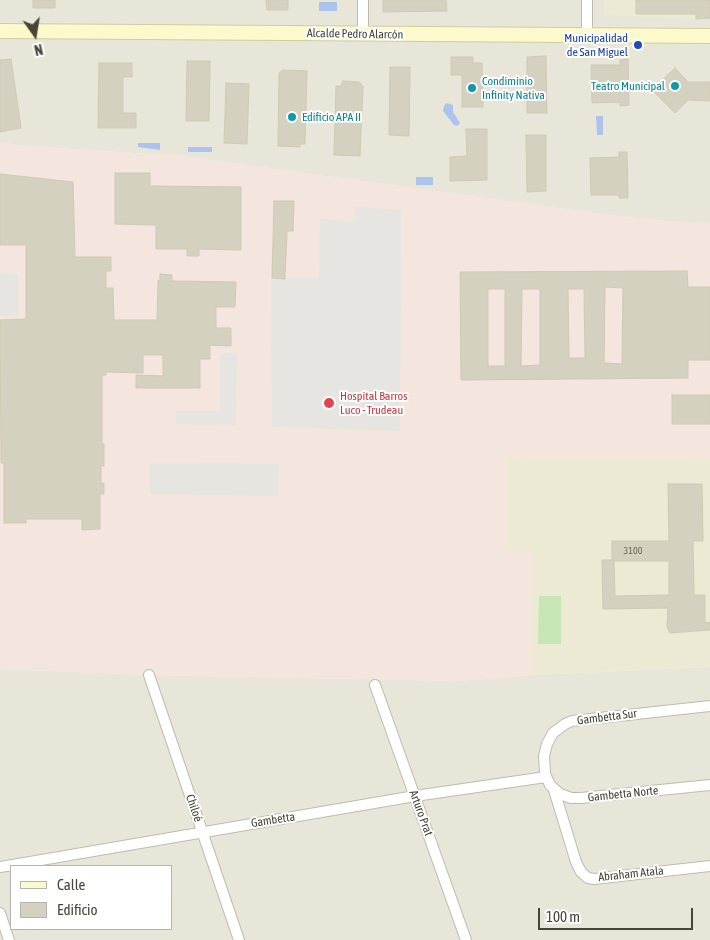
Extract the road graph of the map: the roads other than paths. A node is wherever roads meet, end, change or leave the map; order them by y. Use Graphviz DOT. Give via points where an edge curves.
graph roads {
  1 [pos="363,0"];
  2 [pos="587,0"];
  3 [pos="0,31"];
  4 [pos="363,34"];
  5 [pos="587,35"];
  6 [pos="710,36"];
  7 [pos="149,675"];
  8 [pos="375,685"];
  9 [pos="710,706"];
  10 [pos="546,776"];
  11 [pos="710,784"];
  12 [pos="554,790"];
  13 [pos="415,796"];
  14 [pos="202,832"];
  15 [pos="12,865"];
  16 [pos="710,866"];
  17 [pos="0,913"];
  18 [pos="9,940"];
  19 [pos="239,940"];
  20 [pos="466,940"];
  1 -- 4 [label="street"];
  2 -- 5 [label="street"];
  3 -- 4 [label="street, Alcalde Pedro Alarcón"];
  4 -- 5 [label="street, Alcalde Pedro Alarcón"];
  5 -- 6 [label="street, Alcalde Pedro Alarcón"];
  7 -- 14 [label="street, Chiloé"];
  8 -- 13 [label="street, Arturo Prat"];
  9 -- 10 [label="street, Gambetta Sur" via="568,722 548,739 544,756"];
  10 -- 12 [label="street"];
  10 -- 13 [label="street, Gambetta"];
  11 -- 12 [label="street, Gambetta Norte" via="581,798 567,797"];
  12 -- 16 [label="street, Abraham Atala" via="577,866 588,878"];
  13 -- 14 [label="street, Gambetta"];
  13 -- 20 [label="street, Arturo Prat"];
  14 -- 15 [label="street, Gambetta"];
  14 -- 19 [label="street, Chiloé"];
  17 -- 18 [label="street"];
}
